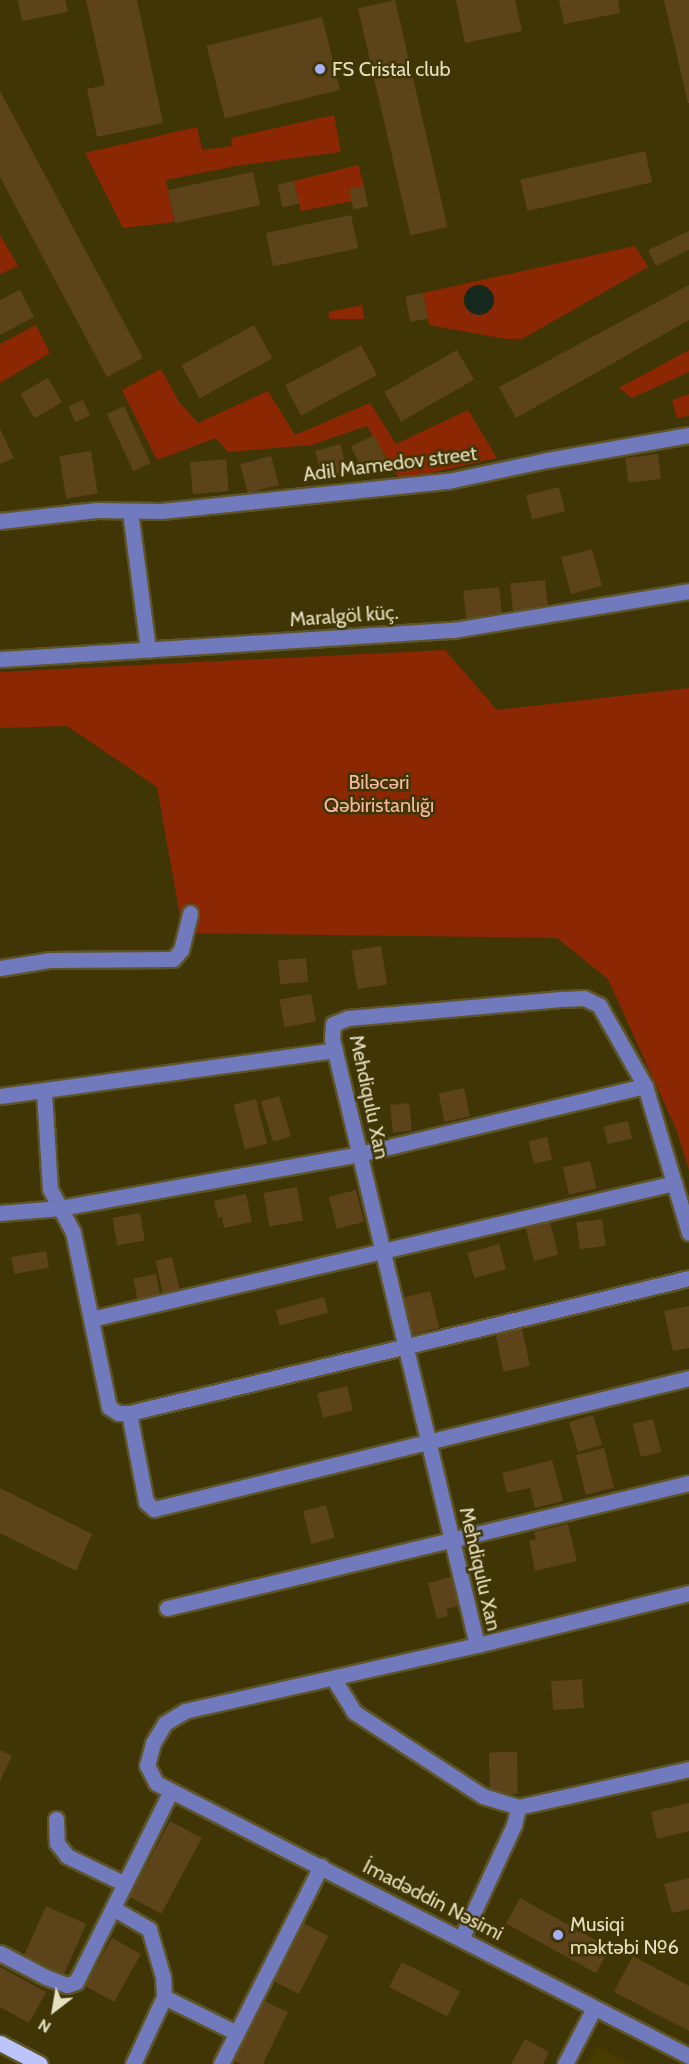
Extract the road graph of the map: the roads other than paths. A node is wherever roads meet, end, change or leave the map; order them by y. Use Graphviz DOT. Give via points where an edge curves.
graph roads {
  1 [pos="689,435"];
  2 [pos="130,511"];
  3 [pos="0,521"];
  4 [pos="689,591"];
  5 [pos="148,650"];
  6 [pos="0,659"];
  7 [pos="190,913"];
  8 [pos="0,968"];
  9 [pos="334,1050"];
  10 [pos="645,1086"];
  11 [pos="44,1092"];
  12 [pos="0,1096"];
  13 [pos="359,1154"];
  14 [pos="674,1183"];
  15 [pos="60,1208"];
  16 [pos="0,1213"];
  17 [pos="689,1233"];
  18 [pos="382,1251"];
  19 [pos="689,1278"];
  20 [pos="91,1319"];
  21 [pos="405,1347"];
  22 [pos="689,1378"];
  23 [pos="129,1413"];
  24 [pos="428,1441"];
  25 [pos="689,1483"];
  26 [pos="451,1538"];
  27 [pos="689,1593"];
  28 [pos="167,1608"];
  29 [pos="477,1645"];
  30 [pos="333,1678"];
  31 [pos="689,1769"];
  32 [pos="171,1791"];
  33 [pos="518,1807"];
  34 [pos="56,1819"];
  35 [pos="321,1866"];
  36 [pos="125,1884"];
  37 [pos="113,1908"];
  38 [pos="462,1938"];
  39 [pos="0,1953"];
  40 [pos="164,1997"];
  41 [pos="594,2008"];
  42 [pos="237,2033"];
  43 [pos="0,2043"];
  44 [pos="689,2056"];
  45 [pos="40,2064"];
  46 [pos="133,2064"];
  47 [pos="221,2064"];
  48 [pos="564,2064"];
  1 -- 2 [label="street, Adil Mamedov street" via="448,481"];
  2 -- 3 [label="street, Adil Mamedov street" via="96,510"];
  2 -- 5 [label="street"];
  4 -- 5 [label="street, Maralgöl küç." via="454,630"];
  5 -- 6 [label="street, Maralgöl küç."];
  7 -- 8 [label="street" via="181,950 173,959 50,960"];
  9 -- 10 [label="street, Mehdiqulu Xan" via="333,1024 348,1018 584,998 599,1005"];
  9 -- 11 [label="street"];
  9 -- 13 [label="street, Mehdiqulu Xan"];
  10 -- 13 [label="street"];
  10 -- 14 [label="street, Mehdiqulu Xan"];
  11 -- 12 [label="street"];
  11 -- 15 [label="street" via="50,1189"];
  13 -- 15 [label="street"];
  13 -- 18 [label="street, Mehdiqulu Xan"];
  14 -- 17 [label="street, Mehdiqulu Xan"];
  14 -- 18 [label="street"];
  15 -- 16 [label="street"];
  15 -- 20 [label="street" via="73,1232"];
  18 -- 20 [label="street"];
  18 -- 21 [label="street, Mehdiqulu Xan"];
  19 -- 21 [label="street"];
  20 -- 23 [label="street" via="109,1407 118,1413"];
  21 -- 23 [label="street"];
  21 -- 24 [label="street, Mehdiqulu Xan"];
  22 -- 24 [label="street"];
  23 -- 24 [label="street" via="146,1502 154,1509"];
  24 -- 26 [label="street, Mehdiqulu Xan"];
  25 -- 26 [label="street"];
  26 -- 28 [label="street"];
  26 -- 29 [label="street, Mehdiqulu Xan"];
  27 -- 29 [label="street"];
  29 -- 30 [label="street"];
  30 -- 32 [label="street, İmadəddin Nəsimi" via="185,1711 165,1723 153,1743 147,1765 156,1783"];
  30 -- 33 [label="street" via="354,1712 483,1796"];
  31 -- 33 [label="street"];
  32 -- 35 [label="street, İmadəddin Nəsimi"];
  32 -- 36 [label="street"];
  33 -- 38 [label="street" via="514,1825"];
  34 -- 36 [label="street" via="57,1843 67,1856"];
  35 -- 38 [label="street, İmadəddin Nəsimi"];
  35 -- 42 [label="street"];
  36 -- 37 [label="street"];
  37 -- 39 [label="street" via="76,1982 67,1985 46,1977"];
  37 -- 40 [label="street" via="149,1929 163,1977"];
  38 -- 41 [label="street, İmadəddin Nəsimi"];
  40 -- 42 [label="street"];
  40 -- 46 [label="street"];
  41 -- 44 [label="street, İmadəddin Nəsimi"];
  41 -- 48 [label="street"];
  42 -- 47 [label="street"];
  43 -- 45 [label="main road"];
}
